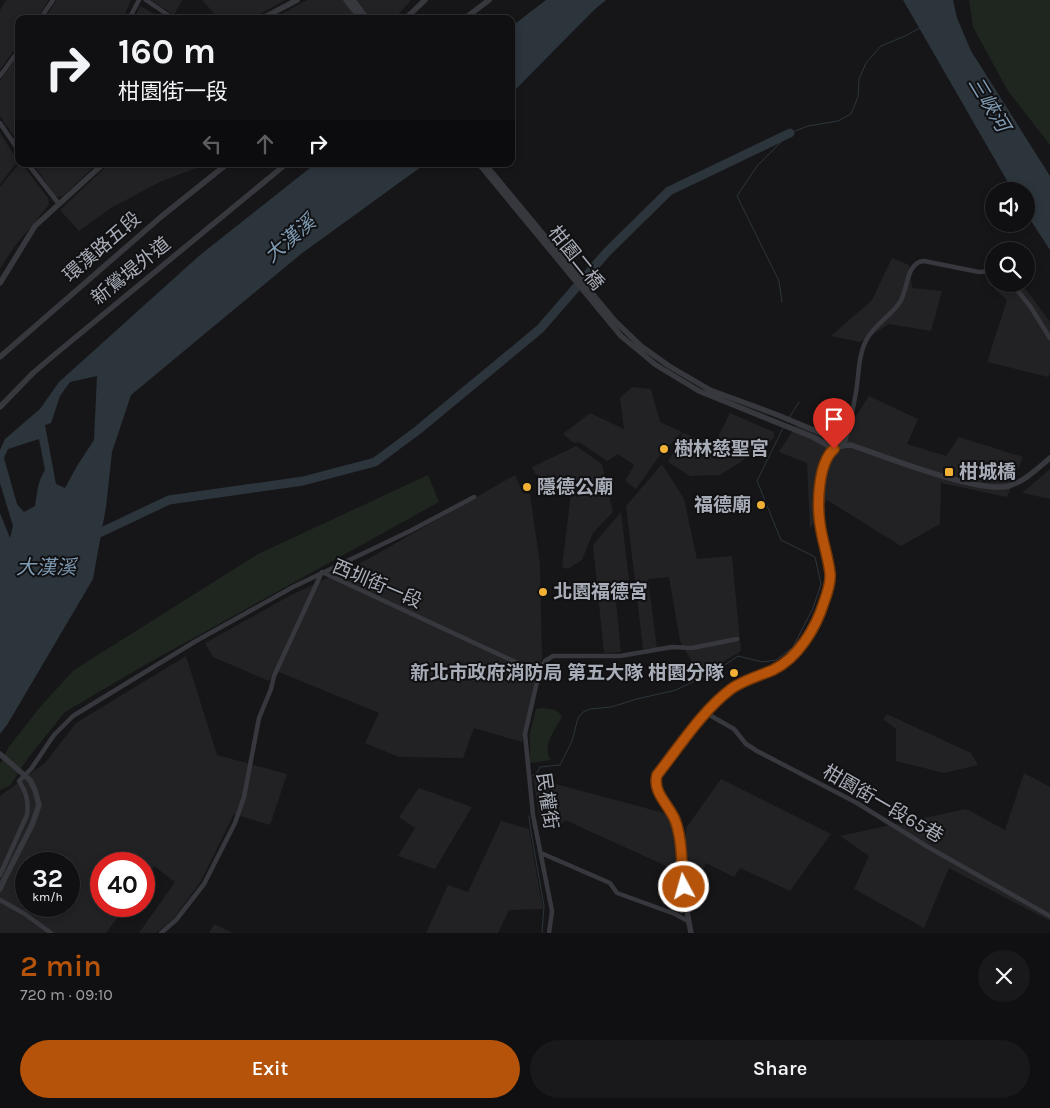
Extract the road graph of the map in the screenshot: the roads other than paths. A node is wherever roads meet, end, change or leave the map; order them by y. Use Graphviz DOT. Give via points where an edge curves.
graph roads {
  1 [pos="53,0"];
  2 [pos="139,0"];
  3 [pos="146,0"];
  4 [pos="297,0"];
  5 [pos="346,0"];
  6 [pos="353,0"];
  7 [pos="425,0"];
  8 [pos="489,0"];
  9 [pos="43,15"];
  10 [pos="131,15"];
  11 [pos="168,15"];
  12 [pos="269,15"];
  13 [pos="358,15"];
  14 [pos="364,15"];
  15 [pos="409,15"];
  16 [pos="469,15"];
  17 [pos="15,55"];
  18 [pos="0,76"];
  19 [pos="0,123"];
  20 [pos="15,145"];
  21 [pos="30,167"];
  22 [pos="100,167"];
  23 [pos="223,167"];
  24 [pos="282,167"];
  25 [pos="481,167"];
  26 [pos="488,167"];
  27 [pos="59,204"];
  28 [pos="985,272"];
  29 [pos="0,283"];
  30 [pos="1019,292"];
  31 [pos="1050,338"];
  32 [pos="0,357"];
  33 [pos="0,407"];
  34 [pos="844,445"];
  35 [pos="834,449"];
  36 [pos="1050,458"];
  37 [pos="474,497"];
  38 [pos="322,572"];
  39 [pos="737,639"];
  40 [pos="539,673"];
  41 [pos="706,713"];
  42 [pos="0,754"];
  43 [pos="541,853"];
  44 [pos="0,875"];
  45 [pos="0,889"];
  46 [pos="0,900"];
  47 [pos="1050,916"];
  48 [pos="688,921"];
  49 [pos="51,933"];
  50 [pos="161,933"];
  51 [pos="549,933"];
  52 [pos="690,933"];
  1 -- 9 [label="street"];
  2 -- 10 [label="street"];
  3 -- 11 [label="street"];
  4 -- 12 [label="street"];
  5 -- 13 [label="street"];
  6 -- 14 [label="street"];
  7 -- 15 [label="street"];
  8 -- 16 [label="street"];
  17 -- 18 [label="street"];
  19 -- 20 [label="street"];
  21 -- 27 [label="street"];
  22 -- 27 [label="street"];
  23 -- 32 [label="street, 環漢路五段" via="154,222"];
  24 -- 33 [label="street, 新鶯堤外道" via="66,344"];
  25 -- 35 [label="street, 柑園二橋" via="621,336 656,366 699,391 804,433"];
  26 -- 34 [label="street, 柑園二橋" via="615,321 641,346 710,390"];
  27 -- 29 [label="street" via="31,232"];
  28 -- 34 [label="street" via="924,261 914,266 901,302 866,340"];
  30 -- 31 [label="street"];
  34 -- 35 [label="street"];
  34 -- 36 [label="street, 柑園二橋" via="851,444 919,468 986,486 1008,486"];
  35 -- 41 [label="street" via="824,462 820,490 819,522 830,574 824,603 815,622 804,644 787,661 733,688"];
  37 -- 38 [label="street"];
  38 -- 40 [label="street, 西圳街一段"];
  38 -- 44 [label="street" via="196,641 73,716 18,781 25,791 27,814"];
  38 -- 50 [label="street, 西圳街一段" via="274,676 259,718 244,797 235,823 204,884 176,920"];
  39 -- 40 [label="street" via="620,656 553,656 545,660"];
  40 -- 43 [label="street, 民權街" via="524,734 533,815"];
  41 -- 47 [label="street, 柑園街一段65巷" via="734,729 746,744 757,751 857,803"];
  41 -- 48 [label="street" via="655,781 679,834"];
  42 -- 45 [label="street, bridge" via="30,780 39,805"];
  43 -- 48 [label="street" via="610,884 618,893"];
  43 -- 51 [label="street, 民權街" via="552,911"];
  46 -- 49 [label="street"];
  48 -- 52 [label="street"];
}
